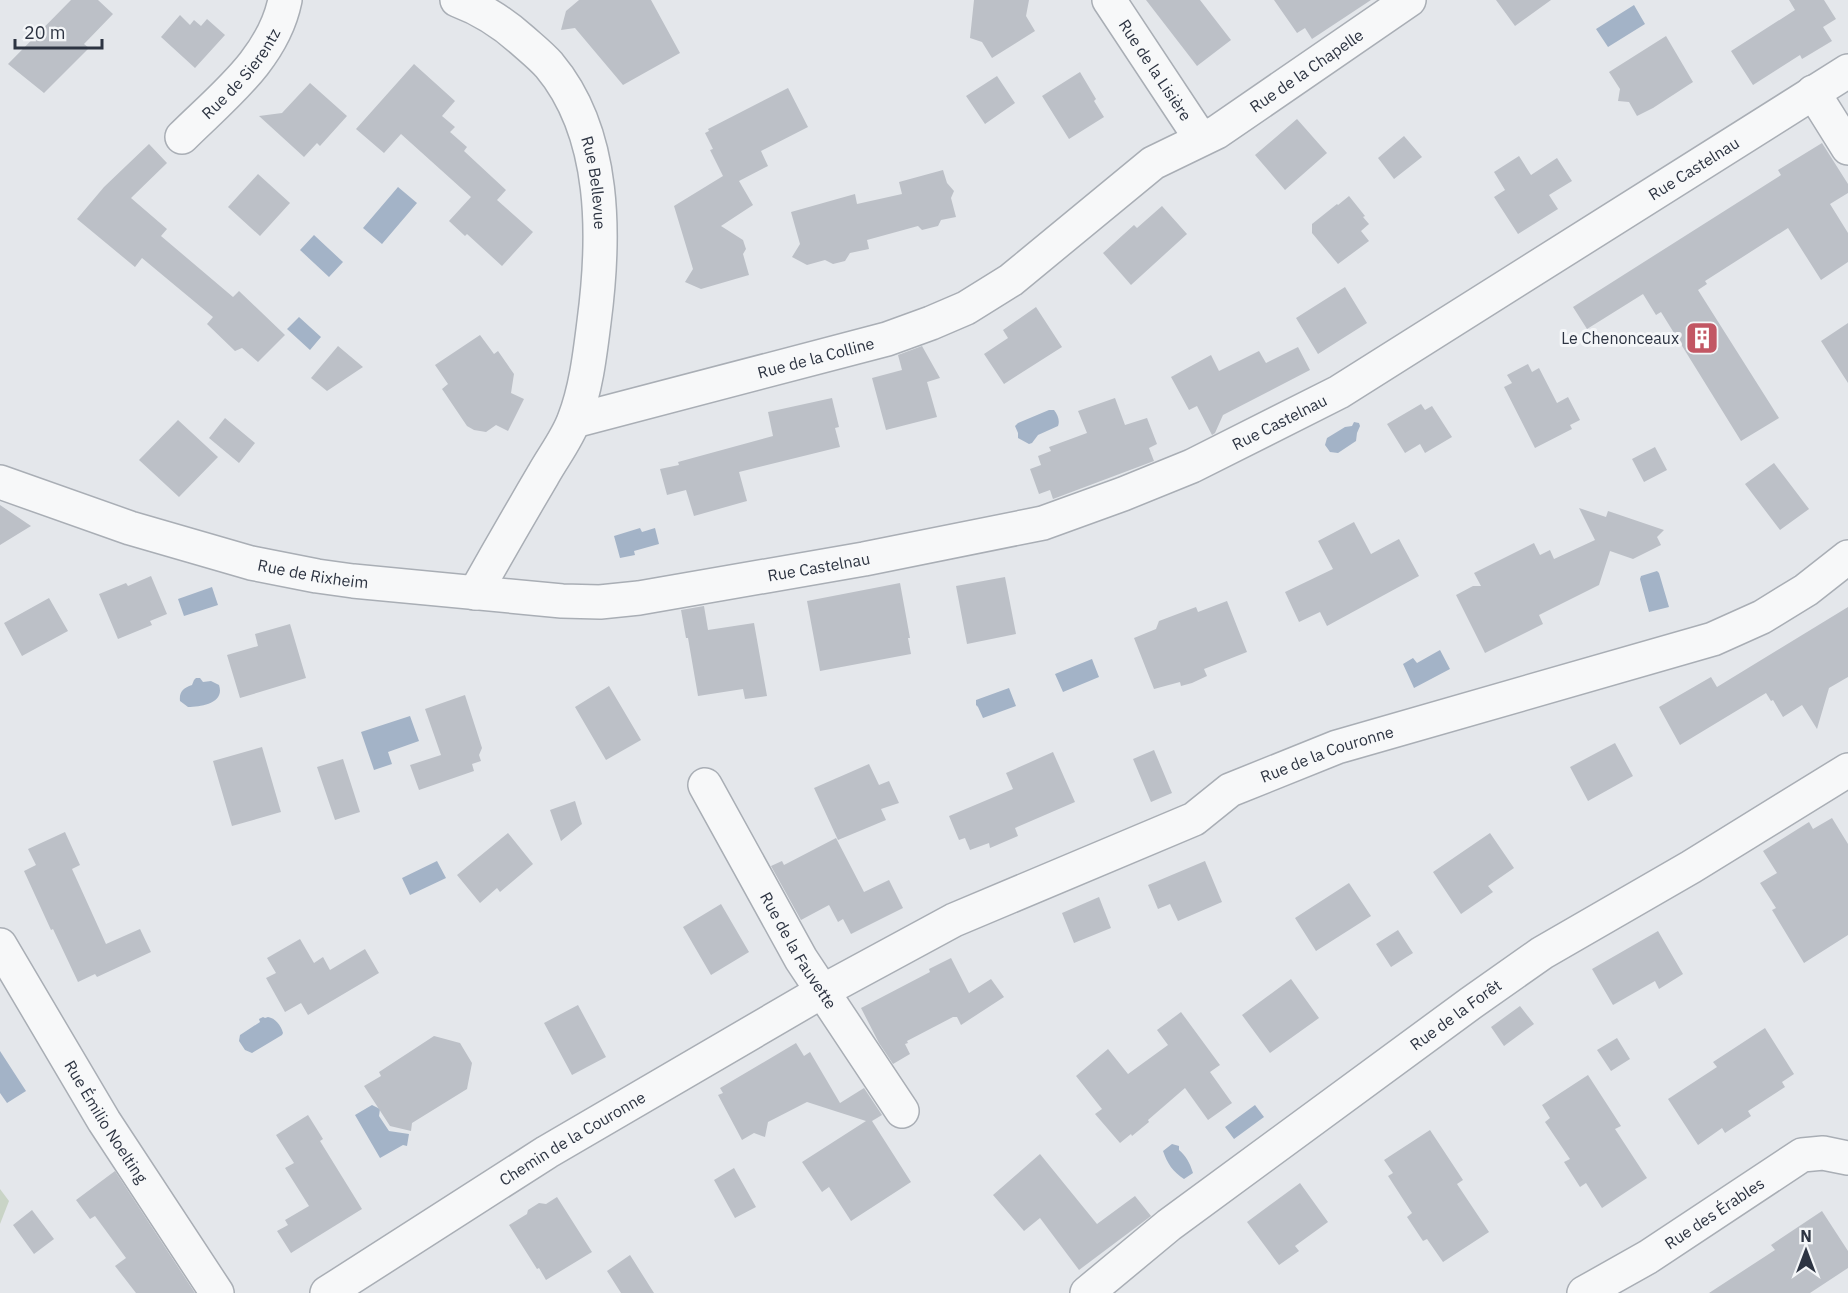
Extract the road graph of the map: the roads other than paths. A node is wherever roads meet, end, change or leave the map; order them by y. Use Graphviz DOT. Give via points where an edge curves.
graph roads {
  1 [pos="285,0"];
  2 [pos="457,0"];
  3 [pos="1109,0"];
  4 [pos="1409,0"];
  5 [pos="1848,70"];
  6 [pos="1814,92"];
  7 [pos="182,137"];
  8 [pos="1201,139"];
  9 [pos="1848,148"];
  10 [pos="574,421"];
  11 [pos="0,482"];
  12 [pos="1848,557"];
  13 [pos="475,593"];
  14 [pos="639,598"];
  15 [pos="1848,770"];
  16 [pos="705,785"];
  17 [pos="0,945"];
  18 [pos="821,992"];
  19 [pos="902,1111"];
  20 [pos="1848,1158"];
  21 [pos="217,1293"];
  22 [pos="327,1293"];
  23 [pos="1087,1293"];
  24 [pos="1584,1293"];
  1 -- 7 [label="street, Rue de Sierentz" via="276,32 265,51"];
  2 -- 10 [label="street, Rue Bellevue" via="508,28 548,65 564,87 586,135 597,194 598,273 586,371"];
  3 -- 8 [label="street, Rue de la Lisière"];
  4 -- 8 [label="street, Rue de la Chapelle" via="1217,132"];
  5 -- 6 [label="street, Rue Castelnau"];
  6 -- 9 [label="street"];
  6 -- 14 [label="street, Rue Castelnau" via="1339,392 1192,466 1043,523"];
  8 -- 10 [label="street, Rue de la Colline" via="1154,163 1011,280 966,308 887,339"];
  10 -- 13 [label="street"];
  11 -- 13 [label="street, Rue de Rixheim" via="130,528 251,563 317,576"];
  12 -- 18 [label="street, Rue de la Couronne" via="1806,590 1762,617 1713,639 1337,747 1230,790 1194,819 954,920"];
  13 -- 14 [label="street, Rue de Rixheim" via="600,602"];
  15 -- 23 [label="street, Rue de la Forêt" via="1542,953 1169,1226"];
  16 -- 18 [label="street, Rue de la Fauvette"];
  17 -- 21 [label="street, Rue Émilio Noelting" via="104,1121"];
  18 -- 19 [label="street, Rue de la Fauvette"];
  18 -- 22 [label="street, Chemin de la Couronne" via="547,1152"];
  20 -- 24 [label="street, Rue des Érables" via="1802,1155 1648,1257"];
}
